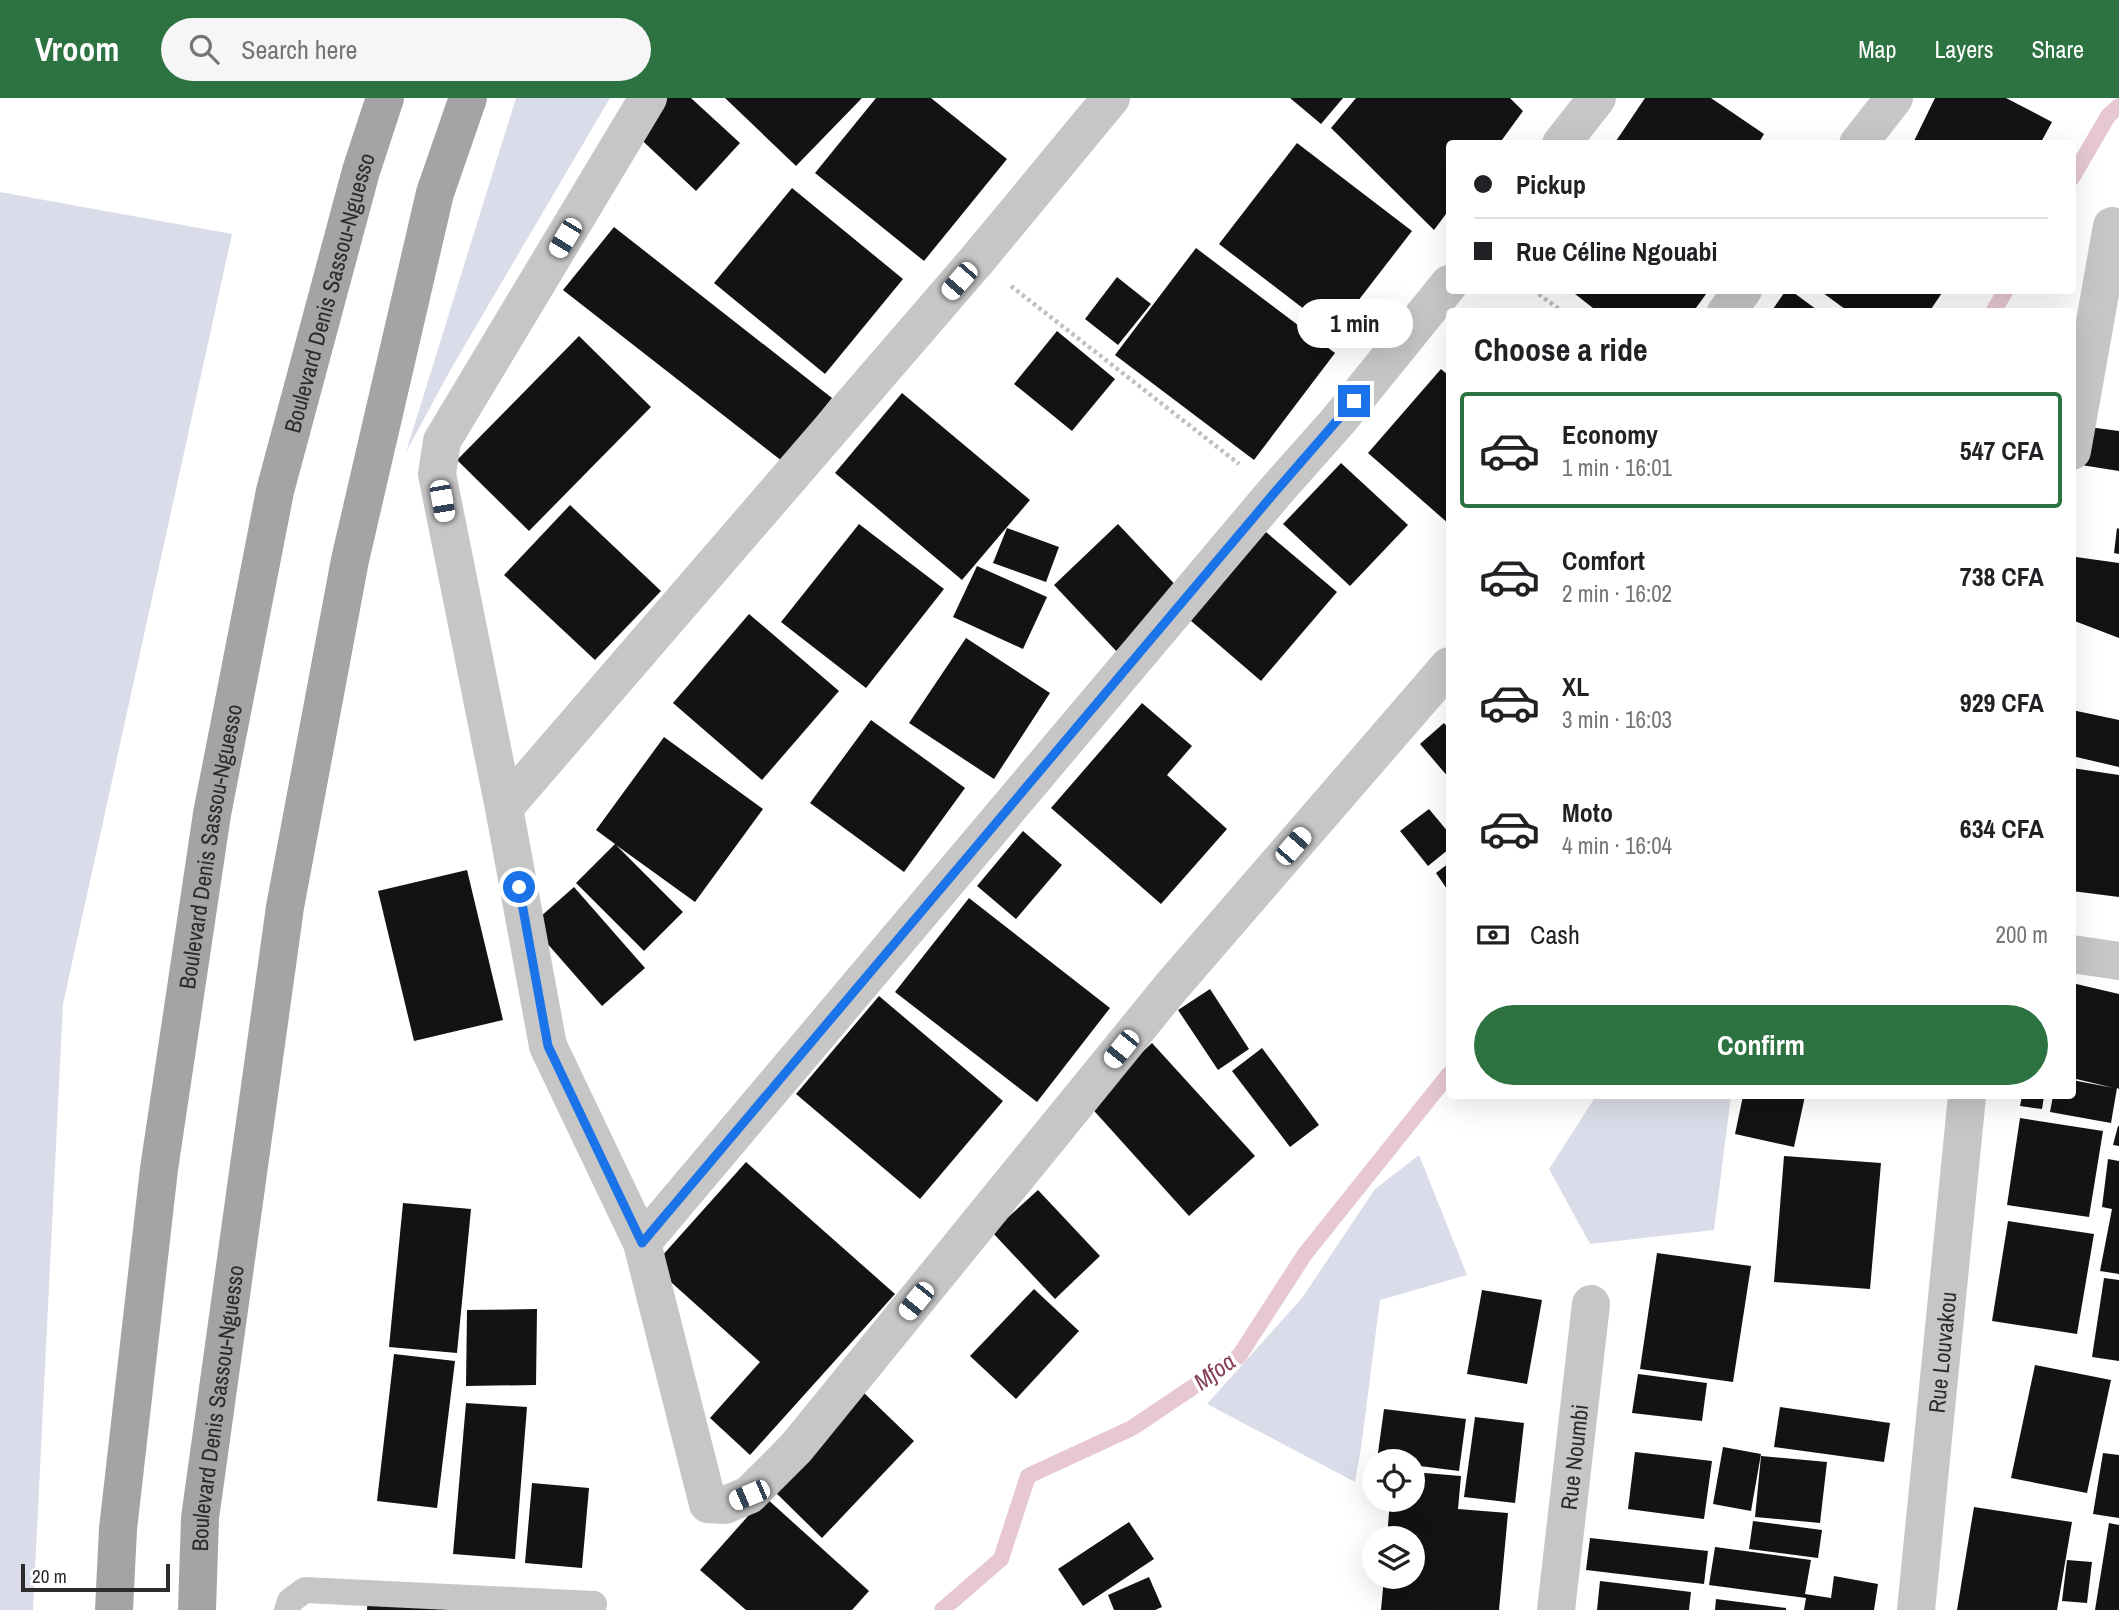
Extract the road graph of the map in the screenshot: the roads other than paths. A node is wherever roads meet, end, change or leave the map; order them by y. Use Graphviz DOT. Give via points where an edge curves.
graph roads {
  1 [pos="386,98"];
  2 [pos="468,98"];
  3 [pos="648,98"];
  4 [pos="1111,98"];
  5 [pos="1597,98"];
  6 [pos="1894,98"];
  7 [pos="1564,140"];
  8 [pos="1861,140"];
  9 [pos="2112,226"];
  10 [pos="1446,288"];
  11 [pos="1740,294"];
  12 [pos="1729,308"];
  13 [pos="2076,428"];
  14 [pos="1446,669"];
  15 [pos="504,808"];
  16 [pos="2076,955"];
  17 [pos="2119,961"];
  18 [pos="1967,1099"];
  19 [pos="642,1243"];
  20 [pos="1591,1304"];
  21 [pos="594,1604"];
  22 [pos="114,1610"];
  23 [pos="197,1610"];
  24 [pos="287,1610"];
  25 [pos="1556,1610"];
  26 [pos="1916,1610"];
  1 -- 22 [label="main road, Boulevard Denis Sassou-Nguesso" via="361,171 275,491 212,814 159,1169 118,1529"];
  2 -- 23 [label="main road, Boulevard Denis Sassou-Nguesso" via="435,193 350,560 285,907 200,1518"];
  3 -- 15 [label="street" via="442,441 437,474"];
  4 -- 15 [label="street"];
  5 -- 7 [label="street"];
  6 -- 8 [label="street"];
  9 -- 13 [label="street"];
  10 -- 19 [label="street"];
  11 -- 12 [label="street"];
  14 -- 19 [label="street" via="1172,986 796,1448 749,1495 725,1505 708,1504"];
  15 -- 19 [label="street" via="548,1046"];
  16 -- 17 [label="street"];
  18 -- 26 [label="street, Rue Louvakou"];
  20 -- 25 [label="street, Rue Noumbi"];
  21 -- 24 [label="lane" via="305,1590 290,1601"];
}
